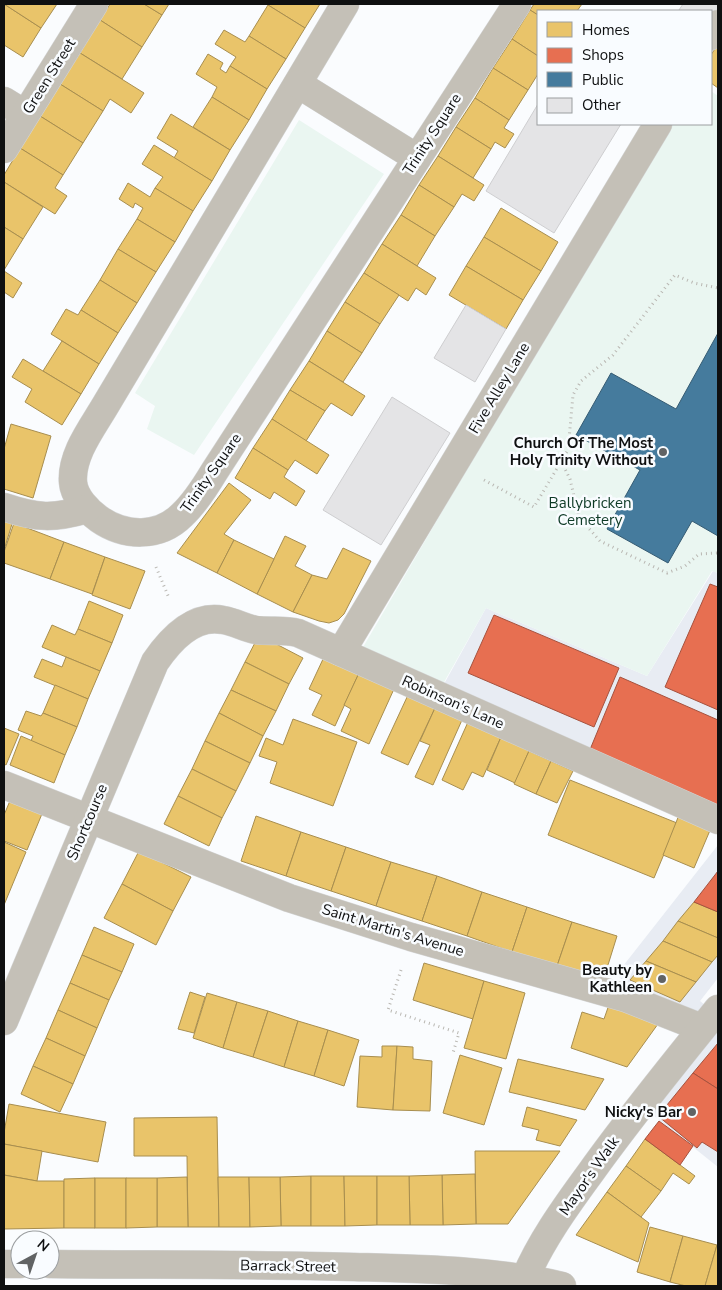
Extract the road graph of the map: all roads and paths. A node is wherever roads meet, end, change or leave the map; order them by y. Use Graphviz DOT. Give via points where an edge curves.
graph roads {
  1 [pos="94,4"];
  2 [pos="345,4"];
  3 [pos="517,4"];
  4 [pos="298,84"];
  5 [pos="14,107"];
  6 [pos="657,125"];
  7 [pos="4,149"];
  8 [pos="417,158"];
  9 [pos="718,288"];
  10 [pos="561,461"];
  11 [pos="476,476"];
  12 [pos="4,507"];
  13 [pos="87,509"];
  14 [pos="144,533"];
  15 [pos="718,553"];
  16 [pos="182,631"];
  17 [pos="341,652"];
  18 [pos="4,784"];
  19 [pos="88,819"];
  20 [pos="718,820"];
  21 [pos="408,936"];
  22 [pos="710,1018"];
  23 [pos="4,1021"];
  24 [pos="453,1053"];
  25 [pos="60,1264"];
  26 [pos="523,1283"];
  27 [pos="562,1286"];
  1 -- 5 [label="street, Green Street"];
  2 -- 4 [label="street, Trinity Square"];
  3 -- 8 [label="street, Trinity Square"];
  4 -- 8 [label="street"];
  4 -- 13 [label="street, Trinity Square" via="76,460 73,483"];
  5 -- 7 [label="street, Green Street"];
  6 -- 17 [label="street, Five Alley Lane"];
  8 -- 14 [label="street, Trinity Square" via="200,494 182,516 154,532"];
  9 -- 10 [label="path" via="675,275 613,355 581,382 572,395 568,450"];
  10 -- 11 [label="path" via="534,507"];
  10 -- 15 [label="path" via="570,479 579,517 600,541 667,573 685,566 699,554"];
  12 -- 13 [label="street" via="26,514 57,517"];
  13 -- 14 [label="street, Trinity Square" via="112,527"];
  14 -- 16 [label="path"];
  16 -- 17 [label="street, Robinson's Lane" via="196,623 221,619 258,630 287,630"];
  16 -- 19 [label="street, Shortcourse" via="155,662"];
  17 -- 20 [label="street, Robinson's Lane"];
  18 -- 19 [label="street, Saint Martin's Avenue"];
  19 -- 21 [label="street, Saint Martin's Avenue" via="289,898"];
  19 -- 23 [label="street, Shortcourse"];
  21 -- 22 [label="street, Saint Martin's Avenue" via="626,998"];
  21 -- 24 [label="path" via="388,1010 458,1033"];
  22 -- 26 [label="street, Mayor's Walk" via="574,1196 554,1225"];
  25 -- 26 [label="street, Barrack Street" via="379,1267 458,1271"];
  26 -- 27 [label="street, Barrack Street"];
}
